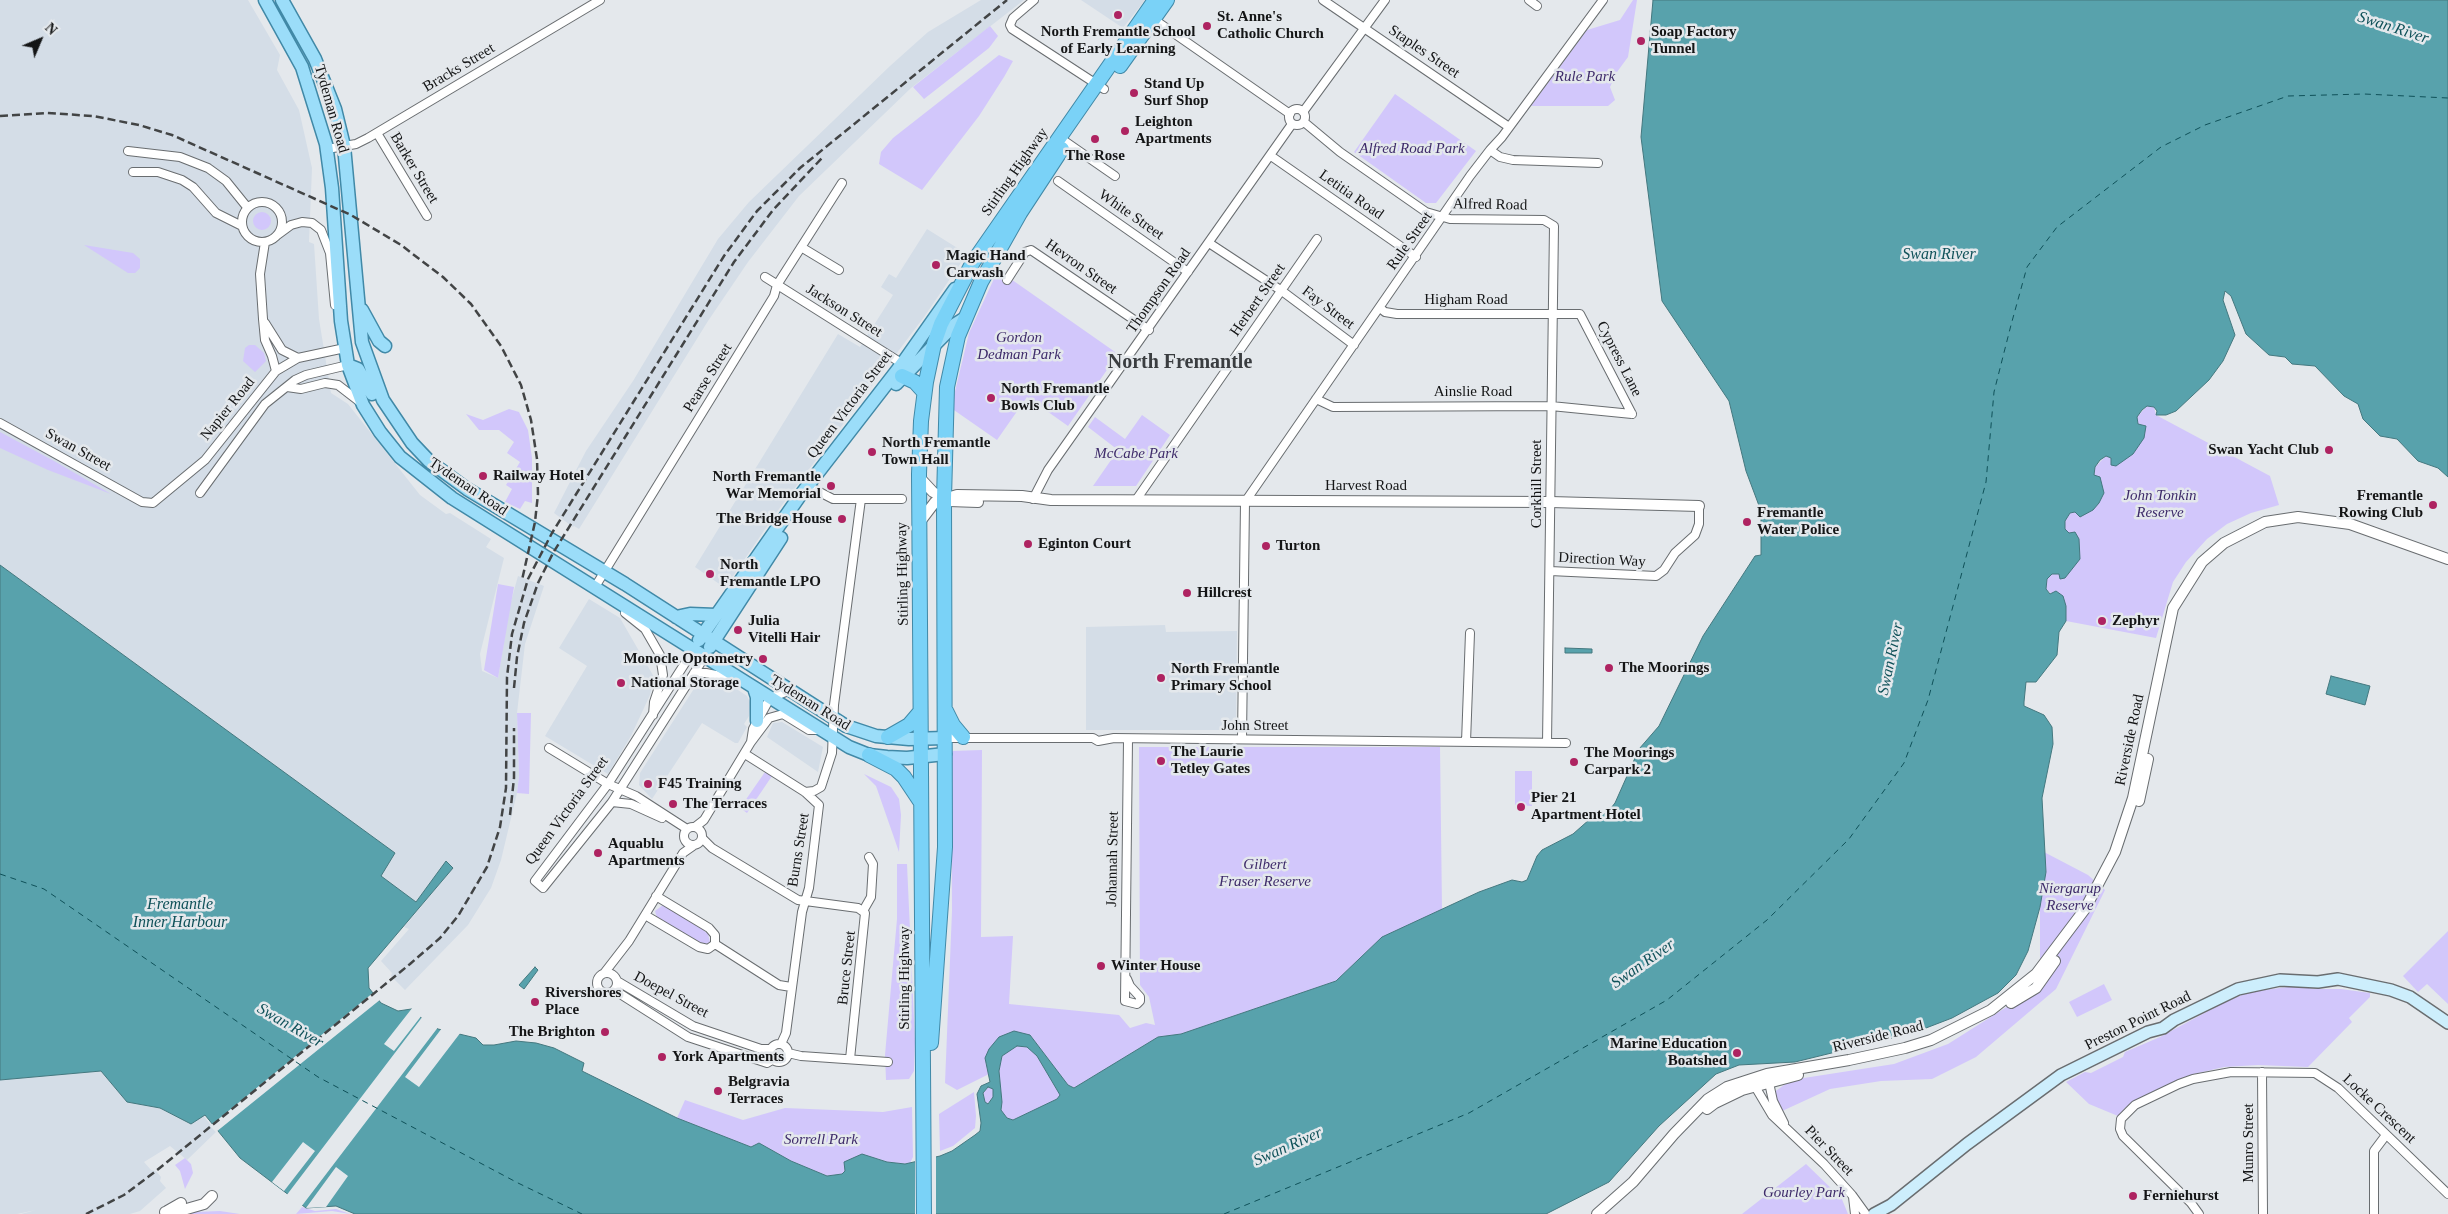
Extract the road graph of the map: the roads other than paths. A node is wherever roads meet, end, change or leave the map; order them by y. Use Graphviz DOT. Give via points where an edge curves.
graph roads {
  1 [pos="266,0"];
  2 [pos="282,0"];
  3 [pos="600,0"];
  4 [pos="1034,0"];
  5 [pos="1155,0"];
  6 [pos="1167,0"];
  7 [pos="1323,0"];
  8 [pos="1385,0"];
  9 [pos="1529,0"];
  10 [pos="1603,0"];
  11 [pos="1537,6"];
  12 [pos="1149,16"];
  13 [pos="1365,28"];
  14 [pos="1100,86"];
  15 [pos="1303,112"];
  16 [pos="1290,114"];
  17 [pos="1304,122"];
  18 [pos="1292,124"];
  19 [pos="1509,127"];
  20 [pos="377,133"];
  21 [pos="1066,142"];
  22 [pos="344,146"];
  23 [pos="327,149"];
  24 [pos="1490,150"];
  25 [pos="128,151"];
  26 [pos="1270,156"];
  27 [pos="1598,163"];
  28 [pos="133,172"];
  29 [pos="1115,176"];
  30 [pos="1058,181"];
  31 [pos="842,183"];
  32 [pos="247,207"];
  33 [pos="427,216"];
  34 [pos="1443,217"];
  35 [pos="242,226"];
  36 [pos="1554,226"];
  37 [pos="276,236"];
  38 [pos="1317,239"];
  39 [pos="264,242"];
  40 [pos="1209,243"];
  41 [pos="801,246"];
  42 [pos="1416,257"];
  43 [pos="839,270"];
  44 [pos="1188,272"];
  45 [pos="965,276"];
  46 [pos="765,277"];
  47 [pos="1007,280"];
  48 [pos="777,285"];
  49 [pos="1282,291"];
  50 [pos="358,301"];
  51 [pos="1380,308"];
  52 [pos="1554,314"];
  53 [pos="965,318"];
  54 [pos="263,319"];
  55 [pos="341,321"];
  56 [pos="1149,330"];
  57 [pos="934,344"];
  58 [pos="1354,345"];
  59 [pos="385,346"];
  60 [pos="345,348"];
  61 [pos="298,358"];
  62 [pos="348,365"];
  63 [pos="905,370"];
  64 [pos="276,371"];
  65 [pos="287,387"];
  66 [pos="924,392"];
  67 [pos="1316,399"];
  68 [pos="363,405"];
  69 [pos="1551,406"];
  70 [pos="1632,414"];
  71 [pos="0,423"];
  72 [pos="403,432"];
  73 [pos="205,460"];
  74 [pos="216,468"];
  75 [pos="919,477"];
  76 [pos="811,488"];
  77 [pos="200,493"];
  78 [pos="944,498"];
  79 [pos="861,499"];
  80 [pos="902,499"];
  81 [pos="1033,499"];
  82 [pos="1136,500"];
  83 [pos="142,502"];
  84 [pos="1245,502"];
  85 [pos="1550,502"];
  86 [pos="1699,506"];
  87 [pos="919,523"];
  88 [pos="2448,559"];
  89 [pos="1550,571"];
  90 [pos="604,572"];
  91 [pos="595,587"];
  92 [pos="716,615"];
  93 [pos="676,617"];
  94 [pos="1470,633"];
  95 [pos="709,637"];
  96 [pos="699,652"];
  97 [pos="694,673"];
  98 [pos="742,680"];
  99 [pos="754,688"];
  100 [pos="792,690"];
  101 [pos="770,698"];
  102 [pos="945,708"];
  103 [pos="920,712"];
  104 [pos="653,715"];
  105 [pos="834,718"];
  106 [pos="757,721"];
  107 [pos="820,730"];
  108 [pos="888,737"];
  109 [pos="963,737"];
  110 [pos="920,738"];
  111 [pos="945,738"];
  112 [pos="834,739"];
  113 [pos="1242,739"];
  114 [pos="1128,740"];
  115 [pos="751,742"];
  116 [pos="1466,742"];
  117 [pos="1547,743"];
  118 [pos="1566,743"];
  119 [pos="549,748"];
  120 [pos="745,754"];
  121 [pos="945,754"];
  122 [pos="869,755"];
  123 [pos="920,756"];
  124 [pos="608,784"];
  125 [pos="621,790"];
  126 [pos="805,792"];
  127 [pos="612,802"];
  128 [pos="920,802"];
  129 [pos="693,837"];
  130 [pos="869,858"];
  131 [pos="656,896"];
  132 [pos="804,901"];
  133 [pos="863,911"];
  134 [pos="645,915"];
  135 [pos="715,944"];
  136 [pos="617,958"];
  137 [pos="605,972"];
  138 [pos="1127,979"];
  139 [pos="616,980"];
  140 [pos="791,988"];
  141 [pos="614,990"];
  142 [pos="2448,1023"];
  143 [pos="2448,1030"];
  144 [pos="782,1044"];
  145 [pos="770,1049"];
  146 [pos="788,1054"];
  147 [pos="772,1060"];
  148 [pos="850,1060"];
  149 [pos="888,1062"];
  150 [pos="2262,1072"];
  151 [pos="1768,1078"];
  152 [pos="926,1079"];
  153 [pos="1753,1082"];
  154 [pos="1786,1127"];
  155 [pos="2386,1135"];
  156 [pos="2448,1194"];
  157 [pos="212,1196"];
  158 [pos="182,1203"];
  159 [pos="162,1213"];
  160 [pos="924,1214"];
  161 [pos="931,1214"];
  162 [pos="1597,1214"];
  163 [pos="1606,1214"];
  164 [pos="1866,1214"];
  165 [pos="1890,1214"];
  166 [pos="2199,1214"];
  167 [pos="2263,1214"];
  168 [pos="2374,1214"];
  1 -- 23 [label="main road, Tydeman Road" via="302,67"];
  2 -- 22 [label="main road, Tydeman Road" via="315,59 336,109"];
  3 -- 20 [label="street, Bracks Street"];
  4 -- 14 [label="street" via="1011,20 1012,29"];
  5 -- 12 [label="highway, Stirling Highway"];
  6 -- 12 [label="highway, Stirling Highway"];
  7 -- 13 [label="street, Staples Street"];
  8 -- 13 [label="street"];
  9 -- 11 [label="street"];
  10 -- 19 [label="street, Rule Street"];
  12 -- 14 [label="highway, Stirling Highway"];
  12 -- 16 [label="street"];
  13 -- 15 [label="street"];
  13 -- 19 [label="street, Staples Street"];
  14 -- 21 [label="highway, Stirling Highway"];
  14 -- 45 [label="highway, Stirling Highway"];
  15 -- 16 [label="street" via="1296,110"];
  15 -- 17 [label="street"];
  16 -- 18 [label="street"];
  17 -- 18 [label="street"];
  17 -- 34 [label="street, Alfred Road" via="1415,205"];
  18 -- 26 [label="street, Thompson Road"];
  19 -- 24 [label="street, Rule Street"];
  20 -- 22 [label="street, Bracks Street" via="356,144"];
  20 -- 33 [label="street, Barker Street"];
  21 -- 29 [label="street"];
  21 -- 53 [label="highway, Stirling Highway" via="998,250"];
  22 -- 23 [label="street, Bracks Street"];
  22 -- 50 [label="main road, Tydeman Road"];
  23 -- 55 [label="main road, Tydeman Road"];
  24 -- 27 [label="street" via="1513,160"];
  24 -- 34 [label="street, Rule Street"];
  25 -- 32 [label="street" via="180,157 208,168 226,181"];
  26 -- 40 [label="street, Thompson Road"];
  26 -- 42 [label="street, Letitia Road"];
  28 -- 35 [label="street" via="158,172 182,180 216,213"];
  30 -- 44 [label="street, White Street"];
  31 -- 41 [label="street, Pearse Street"];
  32 -- 35 [label="street" via="242,215"];
  32 -- 37 [label="street" via="256,202 276,207 282,220"];
  34 -- 36 [label="street, Alfred Road" via="1544,220"];
  34 -- 42 [label="street, Rule Street"];
  35 -- 39 [label="street" via="250,239"];
  36 -- 52 [label="street, Corkhill Street"];
  37 -- 39 [label="street"];
  37 -- 55 [label="street" via="302,222 312,223 321,230 330,252 334,301"];
  38 -- 49 [label="street, Herbert Street"];
  39 -- 54 [label="street" via="260,274"];
  40 -- 44 [label="street, Thompson Road"];
  40 -- 49 [label="street, Fay Street"];
  41 -- 43 [label="street"];
  41 -- 48 [label="street, Pearse Street"];
  42 -- 51 [label="street, Rule Street"];
  44 -- 56 [label="street, Thompson Road"];
  45 -- 57 [label="highway, Stirling Highway"];
  45 -- 63 [label="main road, Queen Victoria Street"];
  46 -- 48 [label="street, Jackson Street"];
  47 -- 56 [label="street, Hevron Street" via="1025,252 1031,250"];
  48 -- 63 [label="street, Jackson Street"];
  48 -- 90 [label="street, Pearse Street" via="774,296"];
  49 -- 58 [label="street, Fay Street"];
  49 -- 82 [label="street, Herbert Street"];
  50 -- 59 [label="main road" via="370,326"];
  50 -- 72 [label="main road, Tydeman Road" via="367,361 383,400"];
  51 -- 52 [label="street, Higham Road" via="1397,314"];
  51 -- 58 [label="street, Rule Street"];
  52 -- 69 [label="street, Corkhill Street"];
  52 -- 70 [label="street, Cypress Lane" via="1580,314"];
  53 -- 57 [label="main road, Queen Victoria Street"];
  53 -- 78 [label="highway, Stirling Highway" via="947,387"];
  54 -- 61 [label="street" via="282,350"];
  54 -- 64 [label="street" via="265,340"];
  55 -- 60 [label="main road, Tydeman Road"];
  56 -- 81 [label="street, Thompson Road" via="1048,470"];
  57 -- 63 [label="main road, Queen Victoria Street"];
  57 -- 66 [label="highway, Stirling Highway"];
  58 -- 67 [label="street, Rule Street"];
  60 -- 61 [label="street, Napier Road"];
  60 -- 62 [label="main road, Tydeman Road"];
  61 -- 64 [label="street, Napier Road"];
  62 -- 65 [label="street, Napier Road" via="306,375"];
  62 -- 68 [label="main road, Tydeman Road"];
  62 -- 72 [label="main road" via="358,369 383,414"];
  63 -- 66 [label="highway"];
  63 -- 76 [label="main road, Queen Victoria Street"];
  64 -- 73 [label="street, Napier Road"];
  65 -- 68 [label="street" via="302,389 325,383 338,385"];
  65 -- 74 [label="street, Napier Road" via="265,404"];
  66 -- 75 [label="highway, Stirling Highway"];
  67 -- 69 [label="street, Ainslie Road" via="1333,407"];
  67 -- 84 [label="street, Rule Street"];
  68 -- 91 [label="main road, Tydeman Road" via="390,445 433,486"];
  69 -- 70 [label="street, Ainslie Road"];
  69 -- 85 [label="street, Corkhill Street"];
  71 -- 83 [label="street, Swan Street"];
  72 -- 90 [label="main road, Tydeman Road" via="429,461 450,477"];
  73 -- 74 [label="street"];
  73 -- 83 [label="street, Napier Road" via="162,498 153,503"];
  74 -- 77 [label="street, Napier Road"];
  75 -- 78 [label="street, Harvest Road"];
  75 -- 87 [label="highway, Stirling Highway"];
  76 -- 79 [label="street" via="830,498"];
  76 -- 92 [label="main road, Queen Victoria Street"];
  76 -- 95 [label="main road, Queen Victoria Street"];
  78 -- 81 [label="street, Harvest Road" via="959,502 1025,503"];
  78 -- 87 [label="street" via="932,505"];
  78 -- 102 [label="highway, Stirling Highway"];
  79 -- 80 [label="street"];
  79 -- 105 [label="street, Burns Street"];
  81 -- 82 [label="street, Harvest Road"];
  82 -- 84 [label="street, Harvest Road"];
  84 -- 85 [label="street, Harvest Road"];
  84 -- 113 [label="street"];
  85 -- 86 [label="street, Harvest Road"];
  85 -- 89 [label="street, Corkhill Street"];
  86 -- 89 [label="street, Direction Way" via="1695,536 1656,576"];
  87 -- 103 [label="highway, Stirling Highway"];
  88 -- 151 [label="street, Riverside Road" via="2350,524 2324,519 2288,517 2252,527 2224,543 2202,562 2178,601 2179,612 2131,829 2097,900 2042,982 1988,1018 1949,1038 1904,1053"];
  89 -- 117 [label="street, Corkhill Street"];
  90 -- 91 [label="street, Pearse Street"];
  90 -- 93 [label="main road, Tydeman Road"];
  91 -- 96 [label="main road, Tydeman Road"];
  91 -- 104 [label="street" via="645,629 656,644 663,675"];
  92 -- 93 [label="main road"];
  92 -- 95 [label="main road, Queen Victoria Street"];
  93 -- 95 [label="main road, Tydeman Road"];
  94 -- 116 [label="street"];
  95 -- 96 [label="main road, Queen Victoria Street"];
  95 -- 100 [label="main road, Tydeman Road"];
  96 -- 97 [label="street, Queen Victoria Street"];
  96 -- 98 [label="main road, Tydeman Road"];
  96 -- 104 [label="street, Queen Victoria Street"];
  97 -- 98 [label="street"];
  97 -- 125 [label="street, Queen Victoria Street"];
  98 -- 99 [label="main road, Tydeman Road"];
  99 -- 101 [label="main road, Tydeman Road"];
  99 -- 106 [label="main road"];
  100 -- 101 [label="street"];
  100 -- 105 [label="main road, Tydeman Road"];
  101 -- 106 [label="street"];
  101 -- 107 [label="main road, Tydeman Road"];
  102 -- 109 [label="highway"];
  102 -- 111 [label="highway, Stirling Highway"];
  103 -- 108 [label="highway" via="909,725"];
  103 -- 110 [label="highway, Stirling Highway"];
  104 -- 124 [label="street, Queen Victoria Street"];
  105 -- 108 [label="main road, Tydeman Road" via="862,733"];
  105 -- 112 [label="street, Burns Street"];
  106 -- 115 [label="street"];
  107 -- 112 [label="main road, Tydeman Road"];
  107 -- 115 [label="street" via="809,730 779,714 769,718"];
  108 -- 110 [label="main road, Tydeman Road"];
  109 -- 111 [label="street, John Street"];
  109 -- 114 [label="street, John Street"];
  110 -- 111 [label="main road, Tydeman Road"];
  110 -- 123 [label="highway, Stirling Highway"];
  111 -- 121 [label="highway, Stirling Highway"];
  112 -- 122 [label="main road, Tydeman Road"];
  112 -- 126 [label="street, Burns Street" via="821,786"];
  113 -- 114 [label="street, John Street"];
  113 -- 116 [label="street, John Street"];
  114 -- 138 [label="street, Johannah Street"];
  115 -- 120 [label="street"];
  116 -- 117 [label="street, John Street"];
  117 -- 118 [label="street, John Street"];
  119 -- 124 [label="street"];
  120 -- 126 [label="street"];
  120 -- 129 [label="street"];
  121 -- 123 [label="main road, Tydeman Road"];
  121 -- 152 [label="highway, Stirling Highway" via="945,847 940,933"];
  122 -- 123 [label="main road, Tydeman Road" via="887,758"];
  122 -- 128 [label="highway" via="896,769"];
  123 -- 128 [label="highway, Stirling Highway"];
  124 -- 125 [label="street"];
  124 -- 127 [label="street, Queen Victoria Street" via="535,881 543,888"];
  125 -- 127 [label="street, Queen Victoria Street"];
  125 -- 129 [label="street" via="636,796"];
  126 -- 132 [label="street, Burns Street" via="817,802 819,809 809,888"];
  127 -- 129 [label="street" via="636,805"];
  128 -- 152 [label="highway, Stirling Highway"];
  129 -- 131 [label="street"];
  129 -- 132 [label="street"];
  130 -- 133 [label="street" via="873,864 871,896"];
  131 -- 134 [label="street"];
  131 -- 135 [label="street" via="709,928 716,935"];
  132 -- 133 [label="street, Bruce Street"];
  132 -- 140 [label="street, Burns Street"];
  133 -- 148 [label="street, Bruce Street" via="866,919"];
  134 -- 135 [label="street" via="699,947 708,949"];
  134 -- 136 [label="street"];
  135 -- 140 [label="street" via="779,985"];
  136 -- 137 [label="street"];
  136 -- 139 [label="street"];
  137 -- 139 [label="street"];
  137 -- 141 [label="street" via="598,976 597,986 604,992"];
  139 -- 141 [label="street"];
  139 -- 145 [label="street, Doepel Street" via="693,1026 761,1049"];
  140 -- 144 [label="street, Burns Street"];
  141 -- 147 [label="street, Doepel Street" via="688,1037 767,1063"];
  142 -- 164 [label="main road, Preston Point Road" via="2410,997 2338,979 2318,982 2280,980 2238,989 2061,1075 1967,1144 1892,1205"];
  143 -- 165 [label="main road, Preston Point Road" via="2405,1002 2360,989 2294,986 2250,992 2066,1080 1970,1148"];
  144 -- 145 [label="street"];
  144 -- 146 [label="street"];
  145 -- 147 [label="street"];
  146 -- 147 [label="street" via="783,1062"];
  146 -- 148 [label="street"];
  148 -- 149 [label="street"];
  150 -- 155 [label="street, Locke Crescent" via="2314,1072 2338,1088"];
  150 -- 166 [label="street, Locke Crescent" via="2213,1074 2179,1084 2136,1105 2122,1117 2120,1129 2123,1136 2191,1202"];
  150 -- 167 [label="street, Munro Street"];
  151 -- 153 [label="street, Riverside Road"];
  151 -- 154 [label="street, Pier Street" via="1773,1101"];
  152 -- 160 [label="highway, Stirling Highway"];
  152 -- 161 [label="highway, Stirling Highway"];
  153 -- 154 [label="street, Pier Street" via="1768,1110"];
  153 -- 162 [label="street, Riverside Road" via="1728,1087 1708,1100 1634,1182"];
  153 -- 163 [label="street, Riverside Road" via="1700,1114 1653,1169"];
  154 -- 164 [label="street, Pier Street" via="1852,1195"];
  155 -- 156 [label="street, Locke Crescent"];
  155 -- 168 [label="street" via="2374,1151"];
  157 -- 159 [label="street" via="204,1204"];
  158 -- 159 [label="street"];
}
